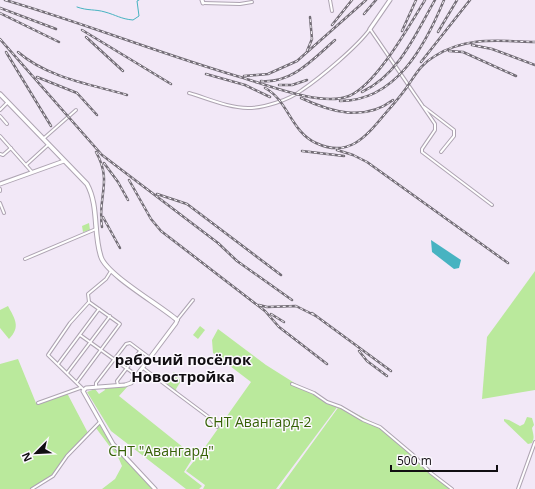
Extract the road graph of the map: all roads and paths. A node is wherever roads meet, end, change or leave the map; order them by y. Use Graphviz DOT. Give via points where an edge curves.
graph roads {
  1 [pos="330,0"];
  2 [pos="390,0"];
  3 [pos="202,1"];
  4 [pos="252,2"];
  5 [pos="332,11"];
  6 [pos="370,29"];
  7 [pos="189,93"];
  8 [pos="0,94"];
  9 [pos="8,102"];
  10 [pos="423,106"];
  11 [pos="0,110"];
  12 [pos="76,110"];
  13 [pos="0,116"];
  14 [pos="8,124"];
  15 [pos="0,136"];
  16 [pos="43,139"];
  17 [pos="49,144"];
  18 [pos="11,148"];
  19 [pos="441,152"];
  20 [pos="0,154"];
  21 [pos="64,161"];
  22 [pos="26,165"];
  23 [pos="32,172"];
  24 [pos="1,183"];
  25 [pos="0,203"];
  26 [pos="492,205"];
  27 [pos="4,213"];
  28 [pos="96,229"];
  29 [pos="25,259"];
  30 [pos="111,271"];
  31 [pos="193,300"];
  32 [pos="89,302"];
  33 [pos="99,309"];
  34 [pos="110,316"];
  35 [pos="177,320"];
  36 [pos="80,335"];
  37 [pos="90,343"];
  38 [pos="101,350"];
  39 [pos="140,351"];
  40 [pos="150,358"];
  41 [pos="113,359"];
  42 [pos="58,364"];
  43 [pos="143,368"];
  44 [pos="127,369"];
  45 [pos="67,373"];
  46 [pos="137,376"];
  47 [pos="77,382"];
  48 [pos="292,384"];
  49 [pos="118,385"];
  50 [pos="96,387"];
  51 [pos="81,388"];
  52 [pos="38,403"];
  53 [pos="100,422"];
  54 [pos="217,426"];
  55 [pos="535,442"];
  56 [pos="32,489"];
  57 [pos="155,489"];
  58 [pos="452,489"];
  59 [pos="518,489"];
  1 -- 5 [label="street"];
  2 -- 6 [label="street"];
  3 -- 4 [label="street" via="240,4"];
  6 -- 7 [label="street" via="355,46 302,90 284,99 248,108 231,106"];
  6 -- 10 [label="street"];
  8 -- 9 [label="main road"];
  9 -- 11 [label="street"];
  9 -- 16 [label="main road"];
  10 -- 19 [label="street" via="454,130 454,136"];
  10 -- 26 [label="street" via="436,126 422,149 423,153"];
  12 -- 16 [label="street"];
  13 -- 14 [label="street"];
  15 -- 18 [label="street"];
  16 -- 17 [label="main road"];
  17 -- 21 [label="main road"];
  17 -- 22 [label="street"];
  18 -- 20 [label="street" via="3,155"];
  18 -- 22 [label="street"];
  21 -- 23 [label="street"];
  21 -- 28 [label="main road" via="89,188"];
  22 -- 23 [label="street"];
  23 -- 24 [label="street"];
  25 -- 27 [label="street"];
  28 -- 29 [label="street"];
  28 -- 30 [label="main road" via="101,256"];
  30 -- 32 [label="street" via="106,279 88,294"];
  30 -- 35 [label="main road"];
  31 -- 35 [label="street"];
  32 -- 33 [label="street"];
  32 -- 42 [label="street" via="70,323 48,355"];
  33 -- 34 [label="street"];
  33 -- 36 [label="street"];
  34 -- 37 [label="street"];
  34 -- 38 [label="street" via="120,324"];
  35 -- 40 [label="street"];
  36 -- 37 [label="street"];
  36 -- 42 [label="street"];
  37 -- 38 [label="street"];
  37 -- 45 [label="street"];
  38 -- 41 [label="street"];
  38 -- 47 [label="street"];
  39 -- 40 [label="street"];
  39 -- 41 [label="street" via="130,343"];
  39 -- 44 [label="street"];
  40 -- 43 [label="street"];
  41 -- 44 [label="street"];
  41 -- 50 [label="street" via="96,383"];
  42 -- 45 [label="street"];
  43 -- 46 [label="street"];
  43 -- 54 [label="street"];
  44 -- 46 [label="street"];
  44 -- 49 [label="street" via="117,381"];
  45 -- 47 [label="street"];
  46 -- 49 [label="street" via="128,384"];
  47 -- 51 [label="street"];
  48 -- 58 [label="street" via="380,427"];
  49 -- 50 [label="street"];
  50 -- 51 [label="street"];
  51 -- 52 [label="street"];
  51 -- 53 [label="street"];
  53 -- 56 [label="street" via="67,456 53,476"];
  53 -- 57 [label="street" via="117,448"];
  55 -- 59 [label="street"];
}
